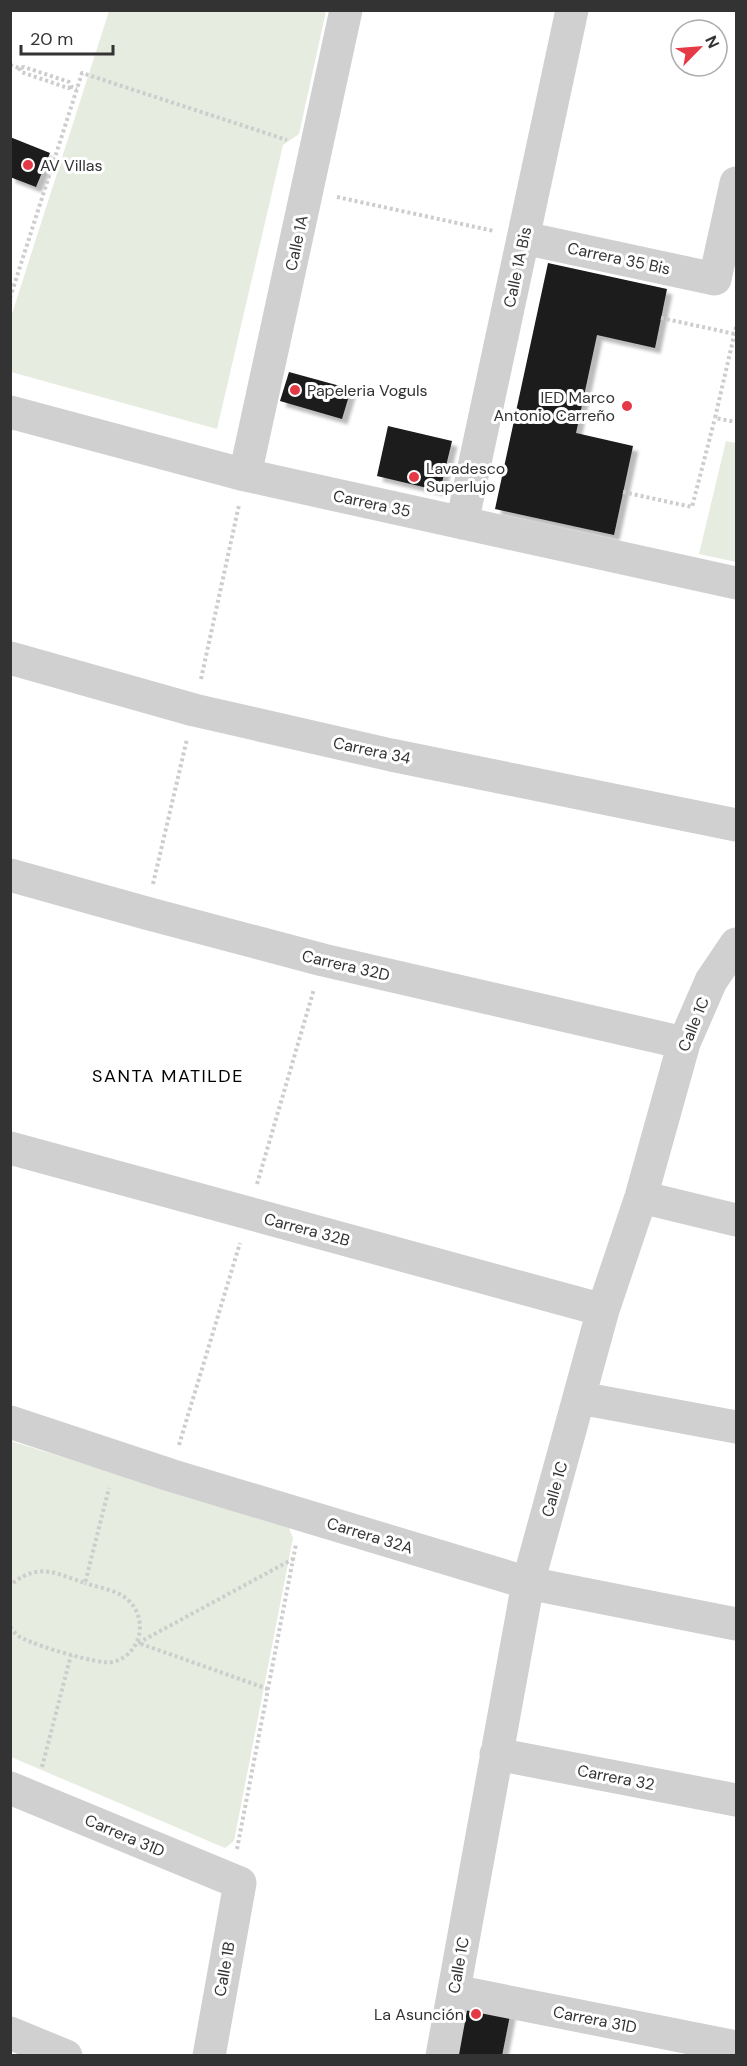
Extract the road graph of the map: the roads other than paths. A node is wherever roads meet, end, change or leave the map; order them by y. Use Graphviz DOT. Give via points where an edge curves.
graph roads {
  1 [pos="346,10"];
  2 [pos="572,10"];
  3 [pos="736,183"];
  4 [pos="524,238"];
  5 [pos="10,412"];
  6 [pos="245,475"];
  7 [pos="462,524"];
  8 [pos="736,583"];
  9 [pos="10,658"];
  10 [pos="736,825"];
  11 [pos="10,875"];
  12 [pos="736,944"];
  13 [pos="684,1043"];
  14 [pos="10,1148"];
  15 [pos="641,1197"];
  16 [pos="736,1220"];
  17 [pos="603,1310"];
  18 [pos="580,1398"];
  19 [pos="10,1422"];
  20 [pos="736,1427"];
  21 [pos="528,1582"];
  22 [pos="736,1624"];
  23 [pos="496,1754"];
  24 [pos="10,1788"];
  25 [pos="736,1800"];
  26 [pos="240,1883"];
  27 [pos="454,1991"];
  28 [pos="10,2033"];
  29 [pos="736,2048"];
  30 [pos="66,2055"];
  31 [pos="209,2055"];
  32 [pos="442,2055"];
  1 -- 6 [label="street, Calle 1A"];
  2 -- 4 [label="street, Calle 1A Bis"];
  3 -- 4 [label="street, Carrera 35 Bis" via="715,279"];
  4 -- 7 [label="street, Calle 1A Bis"];
  5 -- 6 [label="street, Carrera 35"];
  6 -- 7 [label="street, Carrera 35"];
  7 -- 8 [label="street, Carrera 35"];
  9 -- 10 [label="street, Carrera 34" via="194,710 390,755"];
  11 -- 13 [label="street, Carrera 32D" via="323,960"];
  12 -- 13 [label="street, Calle 1C" via="711,981"];
  13 -- 15 [label="street, Calle 1C"];
  14 -- 17 [label="street, Carrera 32B"];
  15 -- 16 [label="street"];
  15 -- 17 [label="street, Calle 1C"];
  17 -- 18 [label="street, Calle 1C"];
  18 -- 20 [label="street"];
  18 -- 21 [label="street, Calle 1C"];
  19 -- 21 [label="street, Carrera 32A" via="170,1475"];
  21 -- 22 [label="street, Carrera 32A"];
  21 -- 23 [label="street, Calle 1C"];
  23 -- 25 [label="street, Carrera 32"];
  23 -- 27 [label="street, Calle 1C"];
  24 -- 26 [label="street, Carrera 31D"];
  26 -- 31 [label="street, Calle 1B"];
  27 -- 29 [label="street, Carrera 31D"];
  27 -- 32 [label="street, Calle 1C"];
  28 -- 30 [label="street"];
}
